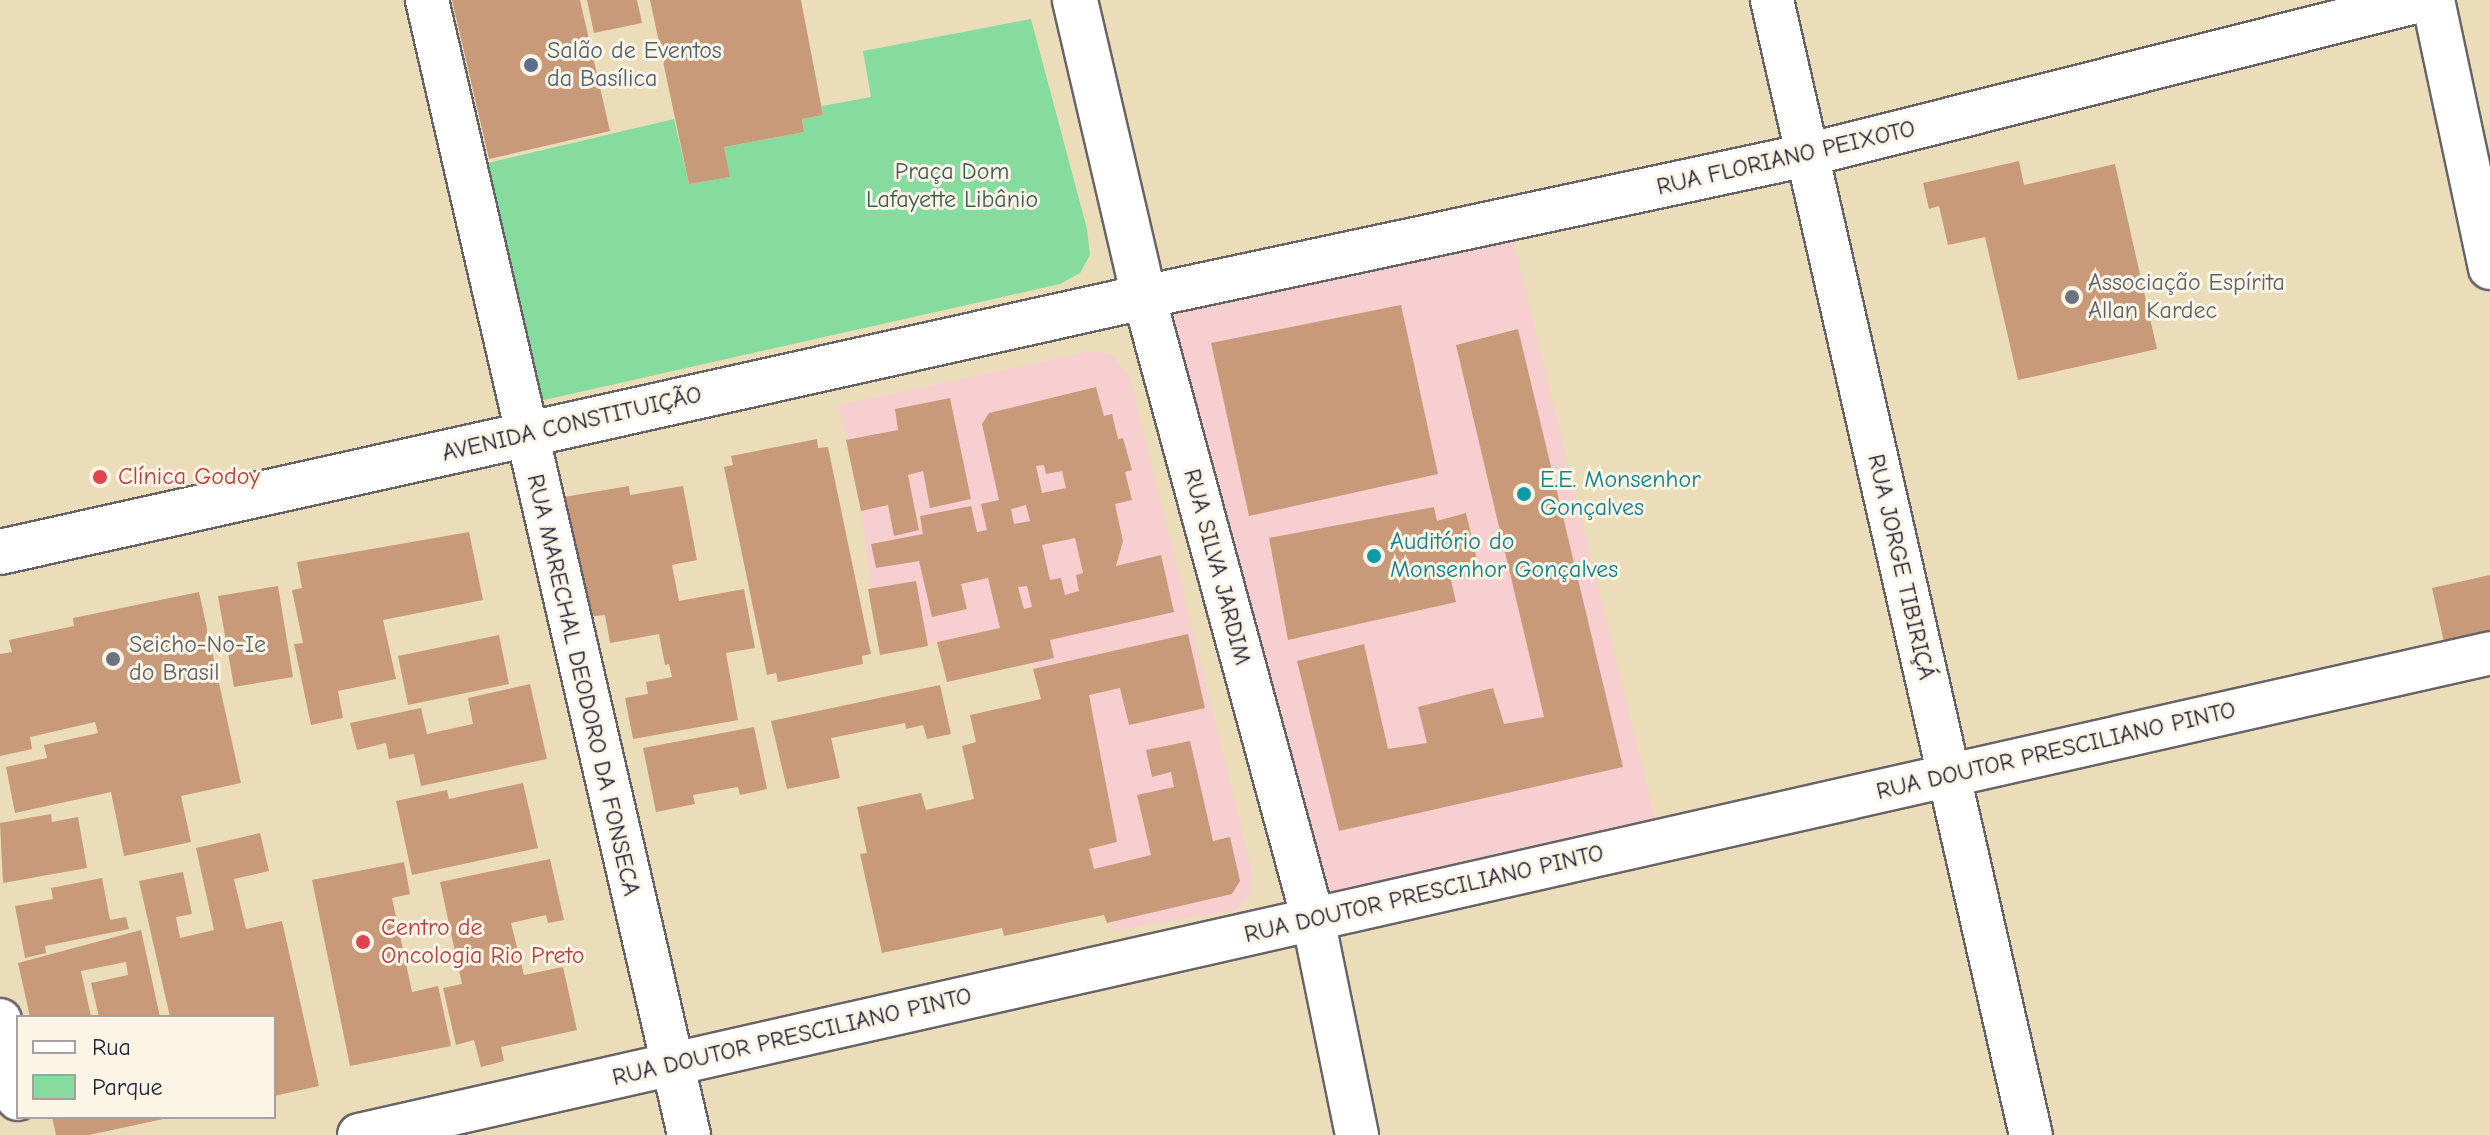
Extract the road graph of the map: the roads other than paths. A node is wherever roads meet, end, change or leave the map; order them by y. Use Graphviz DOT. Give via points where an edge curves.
graph roads {
  1 [pos="427,0"];
  2 [pos="1075,0"];
  3 [pos="1772,0"];
  4 [pos="2423,0"];
  5 [pos="2433,0"];
  6 [pos="1807,155"];
  7 [pos="2490,268"];
  8 [pos="1144,297"];
  9 [pos="523,435"];
  10 [pos="0,552"];
  11 [pos="2490,653"];
  12 [pos="1949,775"];
  13 [pos="1313,919"];
  14 [pos="0,1020"];
  15 [pos="673,1064"];
  16 [pos="16,1090"];
  17 [pos="359,1135"];
  18 [pos="689,1135"];
  19 [pos="1357,1135"];
  20 [pos="2031,1135"];
  1 -- 9 [label="street, RUA MARECHAL DEODORO DA FONSECA"];
  2 -- 8 [label="street, RUA SILVA JARDIM"];
  3 -- 6 [label="street, RUA JORGE TIBIRIÇÁ"];
  4 -- 6 [label="street, RUA FLORIANO PEIXOTO"];
  5 -- 7 [label="street"];
  6 -- 8 [label="street, RUA FLORIANO PEIXOTO"];
  6 -- 12 [label="street, RUA JORGE TIBIRIÇÁ"];
  8 -- 9 [label="street, AVENIDA CONSTITUIÇÃO"];
  8 -- 13 [label="street, RUA SILVA JARDIM"];
  9 -- 10 [label="street, AVENIDA CONSTITUIÇÃO"];
  9 -- 15 [label="street, RUA MARECHAL DEODORO DA FONSECA"];
  11 -- 12 [label="street, RUA DOUTOR PRESCILIANO PINTO"];
  12 -- 13 [label="street, RUA DOUTOR PRESCILIANO PINTO"];
  12 -- 20 [label="street, RUA JORGE TIBIRIÇÁ"];
  13 -- 15 [label="street, RUA DOUTOR PRESCILIANO PINTO"];
  13 -- 19 [label="street, RUA SILVA JARDIM"];
  14 -- 16 [label="street"];
  15 -- 17 [label="street, RUA DOUTOR PRESCILIANO PINTO"];
  15 -- 18 [label="street, RUA MARECHAL DEODORO DA FONSECA"];
}
